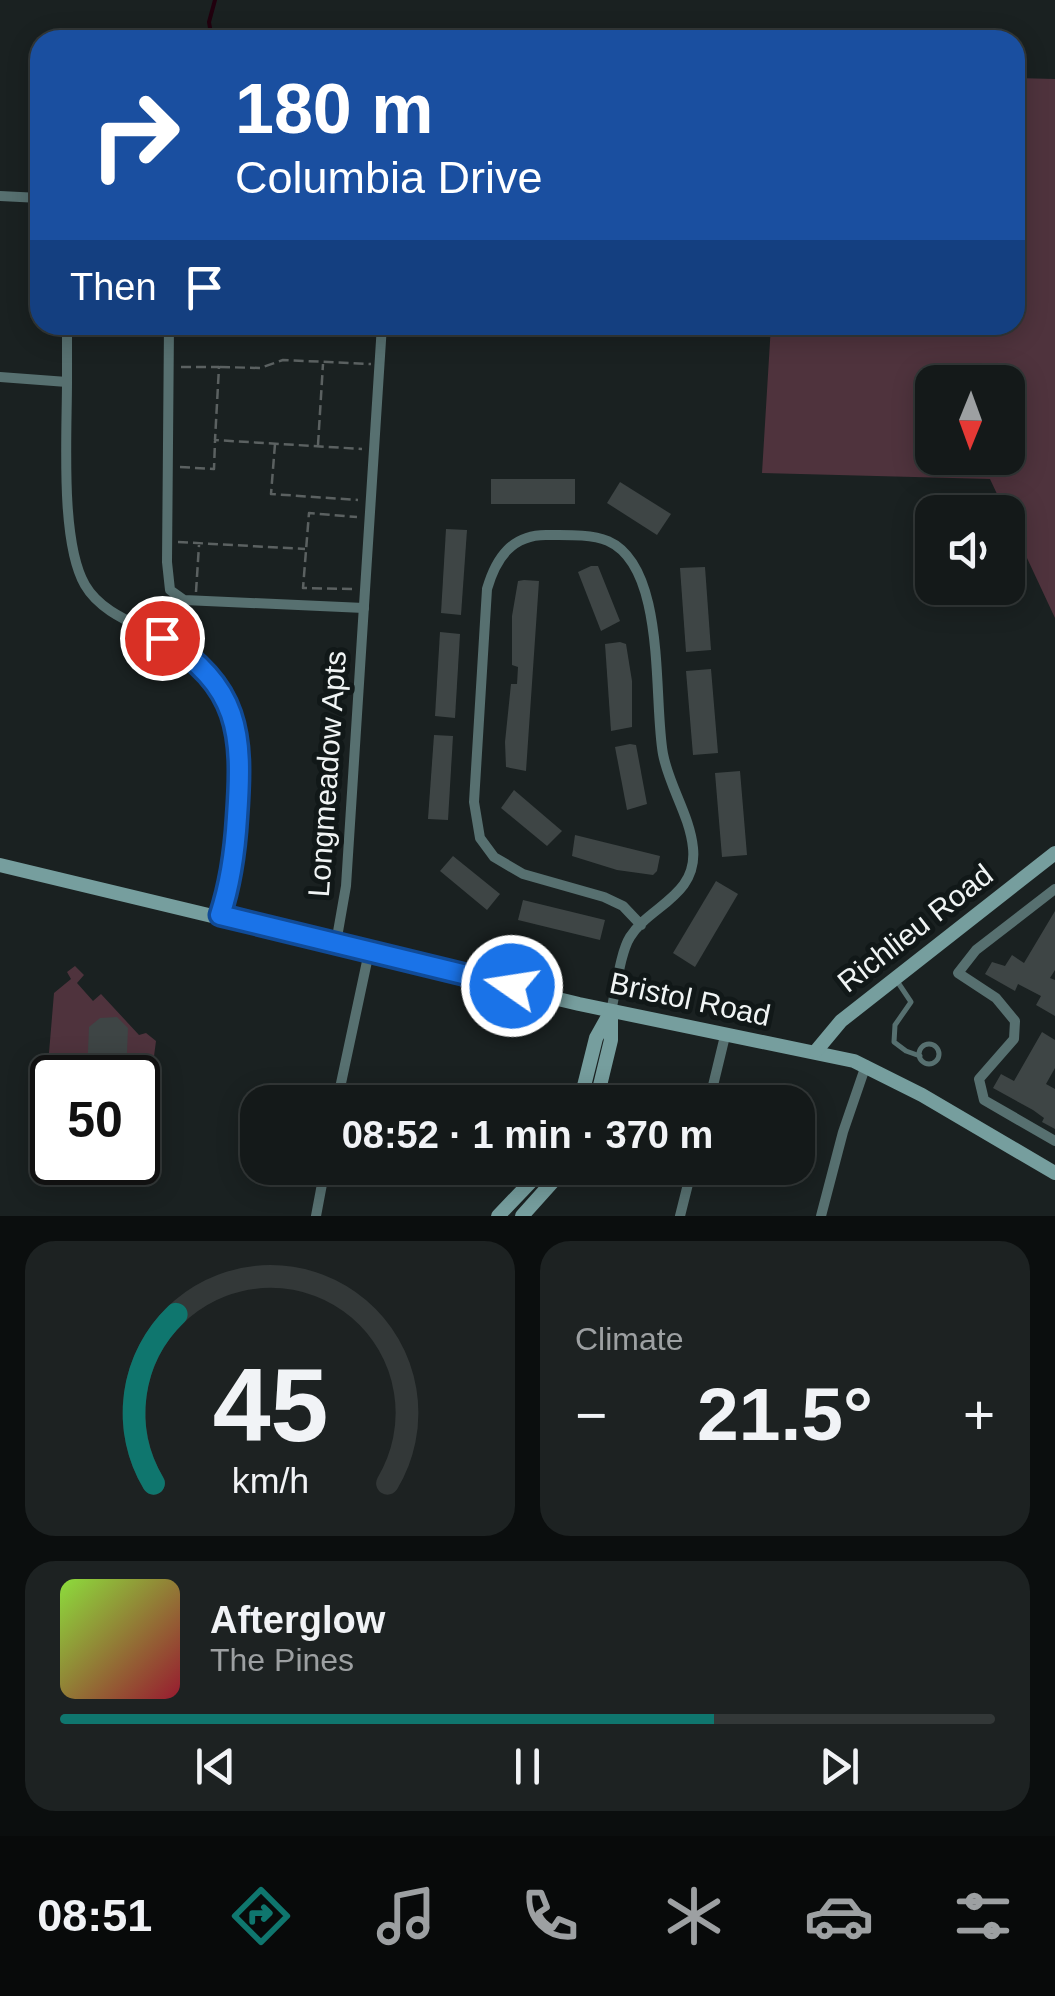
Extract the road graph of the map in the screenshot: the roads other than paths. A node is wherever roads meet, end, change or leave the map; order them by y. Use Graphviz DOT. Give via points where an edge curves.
graph roads {
  1 [pos="0,196"];
  2 [pos="30,198"];
  3 [pos="67,335"];
  4 [pos="169,335"];
  5 [pos="381,335"];
  6 [pos="0,378"];
  7 [pos="67,382"];
  8 [pos="364,608"];
  9 [pos="1055,853"];
  10 [pos="0,865"];
  11 [pos="1055,890"];
  12 [pos="220,915"];
  13 [pos="641,925"];
  14 [pos="336,944"];
  15 [pos="369,952"];
  16 [pos="895,978"];
  17 [pos="611,1011"];
  18 [pos="725,1036"];
  19 [pos="816,1052"];
  20 [pos="920,1056"];
  21 [pos="866,1065"];
  22 [pos="341,1085"];
  23 [pos="584,1085"];
  24 [pos="600,1085"];
  25 [pos="713,1085"];
  26 [pos="1055,1141"];
  27 [pos="1055,1174"];
  28 [pos="322,1185"];
  29 [pos="528,1185"];
  30 [pos="550,1185"];
  31 [pos="688,1185"];
  32 [pos="316,1216"];
  33 [pos="498,1216"];
  34 [pos="522,1216"];
  35 [pos="680,1216"];
  36 [pos="821,1216"];
  1 -- 2 [label="street"];
  3 -- 7 [label="street"];
  4 -- 8 [label="street, Longmeadow Apts" via="170,590 184,600"];
  5 -- 8 [label="street, Longmeadow Apts"];
  6 -- 7 [label="street"];
  7 -- 12 [label="street" via="78,572 111,612 196,663 222,694 236,726 241,774 234,863"];
  8 -- 14 [label="street, Longmeadow Apts" via="346,886"];
  9 -- 16 [label="main road, Richlieu Road"];
  10 -- 12 [label="main road, Bristol Road"];
  11 -- 26 [label="street" via="976,950 958,973 996,998 1014,1021 1014,1039 979,1079 984,1100"];
  12 -- 14 [label="main road, Bristol Road"];
  13 -- 13 [label="street" via="677,896 694,850 664,756 644,580 606,540 540,534 514,542 494,563 487,589 474,802 480,838 494,857 523,874 604,897"];
  13 -- 17 [label="street" via="629,938"];
  14 -- 15 [label="main road, Bristol Road"];
  15 -- 17 [label="main road, Bristol Road"];
  15 -- 22 [label="street"];
  16 -- 19 [label="main road, Richlieu Road" via="841,1021"];
  16 -- 20 [label="lane" via="911,1002 895,1025 894,1042"];
  17 -- 18 [label="main road, Bristol Road"];
  17 -- 23 [label="main road"];
  17 -- 24 [label="main road"];
  18 -- 19 [label="main road, Bristol Road"];
  18 -- 25 [label="street"];
  19 -- 21 [label="main road, Bristol Road"];
  21 -- 27 [label="main road, Bristol Road"];
  21 -- 36 [label="street"];
  28 -- 32 [label="street"];
  29 -- 33 [label="main road"];
  30 -- 34 [label="main road"];
  31 -- 35 [label="street"];
}
